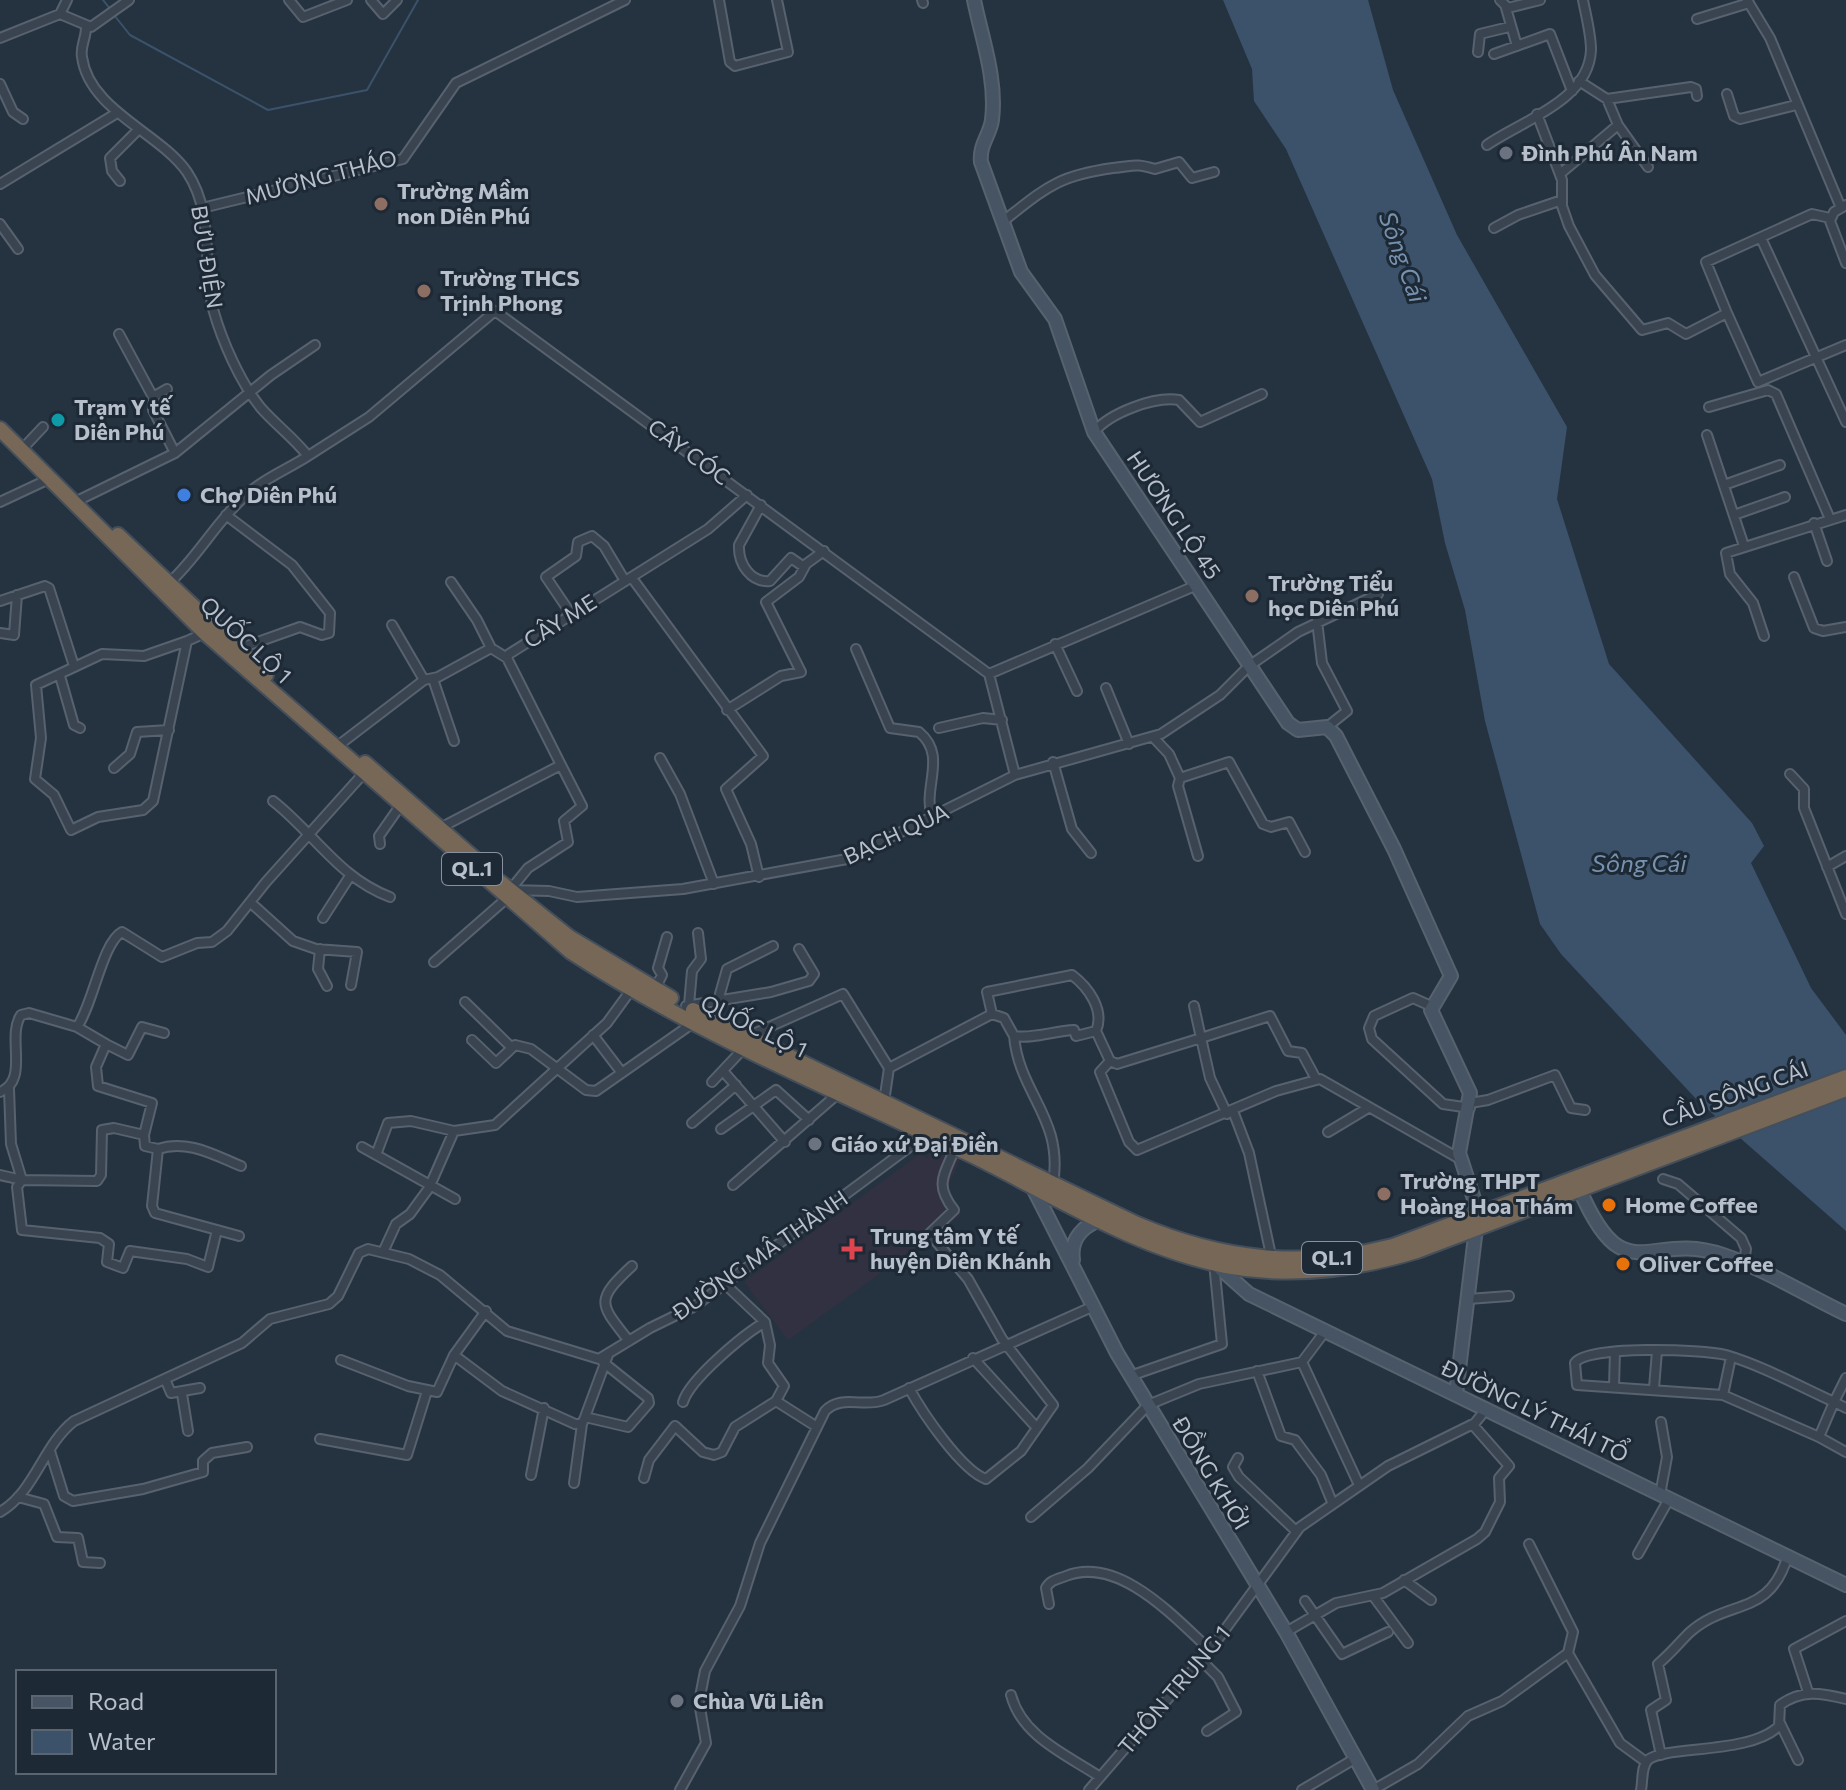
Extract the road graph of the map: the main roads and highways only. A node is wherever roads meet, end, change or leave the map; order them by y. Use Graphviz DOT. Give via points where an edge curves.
graph roads {
  1 [pos="0,418"];
  2 [pos="0,429"];
  3 [pos="338,746"];
  4 [pos="508,894"];
  5 [pos="747,1041"];
  6 [pos="1846,1077"];
  7 [pos="1846,1089"];
  8 [pos="1643,1157"];
  9 [pos="1476,1221"];
  1 -- 3 [label="highway, QUỐC LỘ 1 / QL.1"];
  2 -- 3 [label="highway, QUỐC LỘ 1 / QL.1" via="205,633"];
  3 -- 4 [label="highway, QUỐC LỘ 1 / QL.1" via="440,828"];
  3 -- 4 [label="highway, QUỐC LỘ 1 / QL.1" via="363,774"];
  4 -- 5 [label="highway, QUỐC LỘ 1 / QL.1" via="655,990"];
  4 -- 5 [label="highway, QUỐC LỘ 1 / QL.1" via="571,952 631,990"];
  5 -- 9 [label="highway, QUỐC LỘ 1 / QL.1" via="1120,1216 1204,1249 1272,1260 1324,1259"];
  5 -- 9 [label="highway, QUỐC LỘ 1 / QL.1" via="1100,1219 1214,1263 1273,1272 1325,1271 1397,1257"];
  6 -- 8 [label="highway, CẦU SÔNG CÁI / QL.1"];
  7 -- 8 [label="highway, CẦU SÔNG CÁI / QL.1"];
  8 -- 9 [label="highway, QUỐC LỘ 1 / QL.1"];
  8 -- 9 [label="highway, QUỐC LỘ 1 / QL.1" via="1579,1188"];
}
